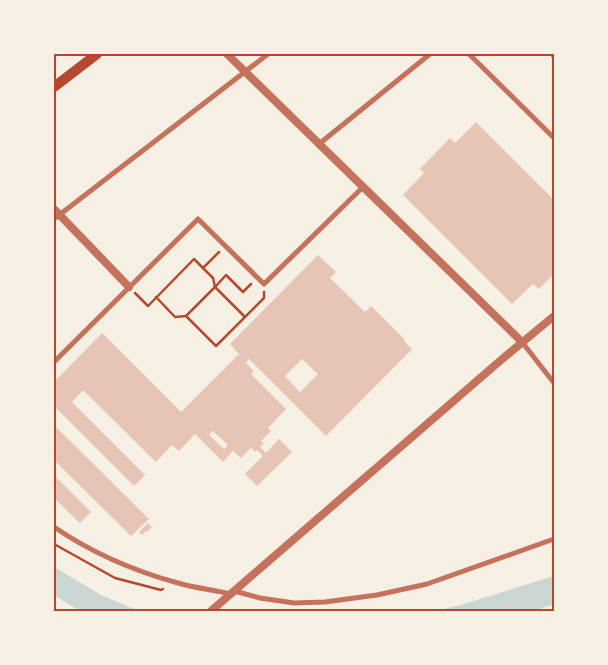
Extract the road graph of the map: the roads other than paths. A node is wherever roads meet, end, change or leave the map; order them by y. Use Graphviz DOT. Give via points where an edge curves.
graph roads {
  1 [pos="97,54"];
  2 [pos="227,54"];
  3 [pos="268,54"];
  4 [pos="430,54"];
  5 [pos="469,54"];
  6 [pos="245,71"];
  7 [pos="54,87"];
  8 [pos="554,138"];
  9 [pos="319,144"];
  10 [pos="363,187"];
  11 [pos="56,214"];
  12 [pos="129,287"];
  13 [pos="554,316"];
  14 [pos="522,342"];
  15 [pos="54,362"];
  16 [pos="554,382"];
  17 [pos="54,528"];
  18 [pos="554,539"];
  19 [pos="233,593"];
  20 [pos="211,611"];
  1 -- 7 [label="main road"];
  2 -- 6 [label="street"];
  3 -- 6 [label="street"];
  4 -- 9 [label="street"];
  5 -- 8 [label="street"];
  6 -- 9 [label="street"];
  6 -- 11 [label="street"];
  9 -- 10 [label="street"];
  10 -- 12 [label="street" via="264,284 198,219"];
  10 -- 14 [label="street"];
  11 -- 12 [label="street"];
  12 -- 15 [label="street"];
  13 -- 14 [label="street"];
  14 -- 16 [label="street"];
  14 -- 19 [label="street"];
  17 -- 19 [label="street" via="120,564 178,583"];
  18 -- 19 [label="street" via="427,584 377,595 325,602 294,602"];
  19 -- 20 [label="street"];
}
